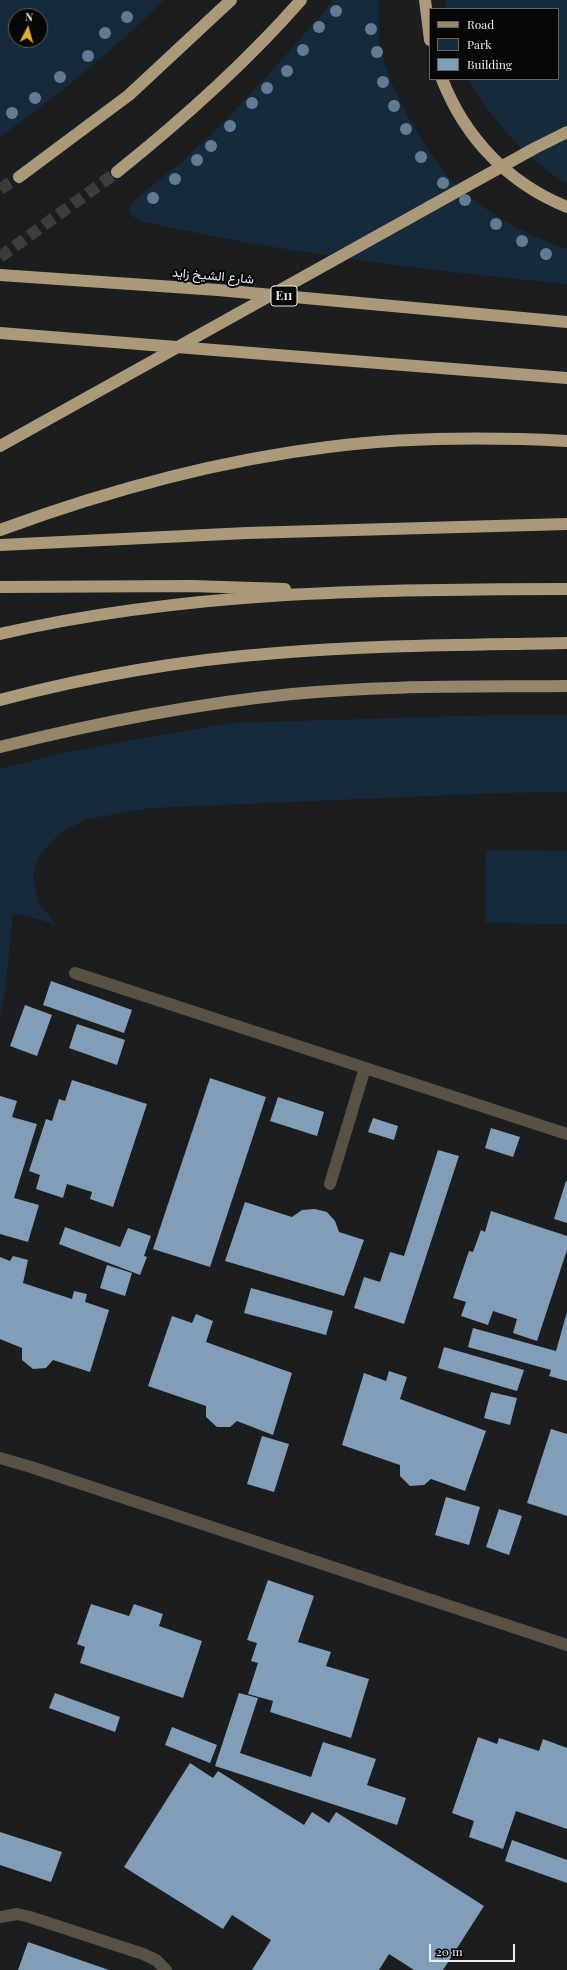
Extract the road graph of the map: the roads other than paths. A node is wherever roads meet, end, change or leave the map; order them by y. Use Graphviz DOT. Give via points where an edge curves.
graph roads {
  1 [pos="231,0"];
  2 [pos="302,0"];
  3 [pos="425,0"];
  4 [pos="429,32"];
  5 [pos="442,80"];
  6 [pos="567,132"];
  7 [pos="117,172"];
  8 [pos="19,177"];
  9 [pos="567,207"];
  10 [pos="0,275"];
  11 [pos="567,322"];
  12 [pos="0,333"];
  13 [pos="567,378"];
  14 [pos="567,441"];
  15 [pos="0,446"];
  16 [pos="567,524"];
  17 [pos="0,530"];
  18 [pos="0,545"];
  19 [pos="0,587"];
  20 [pos="567,589"];
  21 [pos="331,594"];
  22 [pos="0,634"];
  23 [pos="567,643"];
  24 [pos="567,686"];
  25 [pos="0,700"];
  26 [pos="0,747"];
  27 [pos="75,973"];
  28 [pos="365,1068"];
  29 [pos="567,1134"];
  30 [pos="330,1184"];
  31 [pos="0,1458"];
  32 [pos="567,1645"];
  33 [pos="0,1917"];
  34 [pos="166,1970"];
  1 -- 8 [label="highway" via="129,95"];
  2 -- 7 [label="highway" via="224,80 172,128"];
  3 -- 4 [label="highway"];
  5 -- 9 [label="highway" via="476,139 498,164 524,186"];
  6 -- 15 [label="highway"];
  10 -- 11 [label="highway, شارع الشيخ زايد / E11" via="218,290"];
  12 -- 13 [label="highway"];
  14 -- 17 [label="highway" via="465,439 396,442 328,447 250,459 119,490"];
  16 -- 18 [label="highway" via="247,533"];
  19 -- 21 [label="highway" via="226,586"];
  20 -- 21 [label="highway"];
  21 -- 22 [label="highway" via="174,604 100,614"];
  23 -- 25 [label="highway" via="357,648 275,653 145,669"];
  24 -- 26 [label="main road" via="376,689 292,694 210,704 123,719"];
  27 -- 28 [label="street"];
  28 -- 29 [label="street"];
  28 -- 30 [label="street"];
  31 -- 32 [label="street"];
  33 -- 34 [label="street" via="16,1914 30,1917 156,1960"];
}
